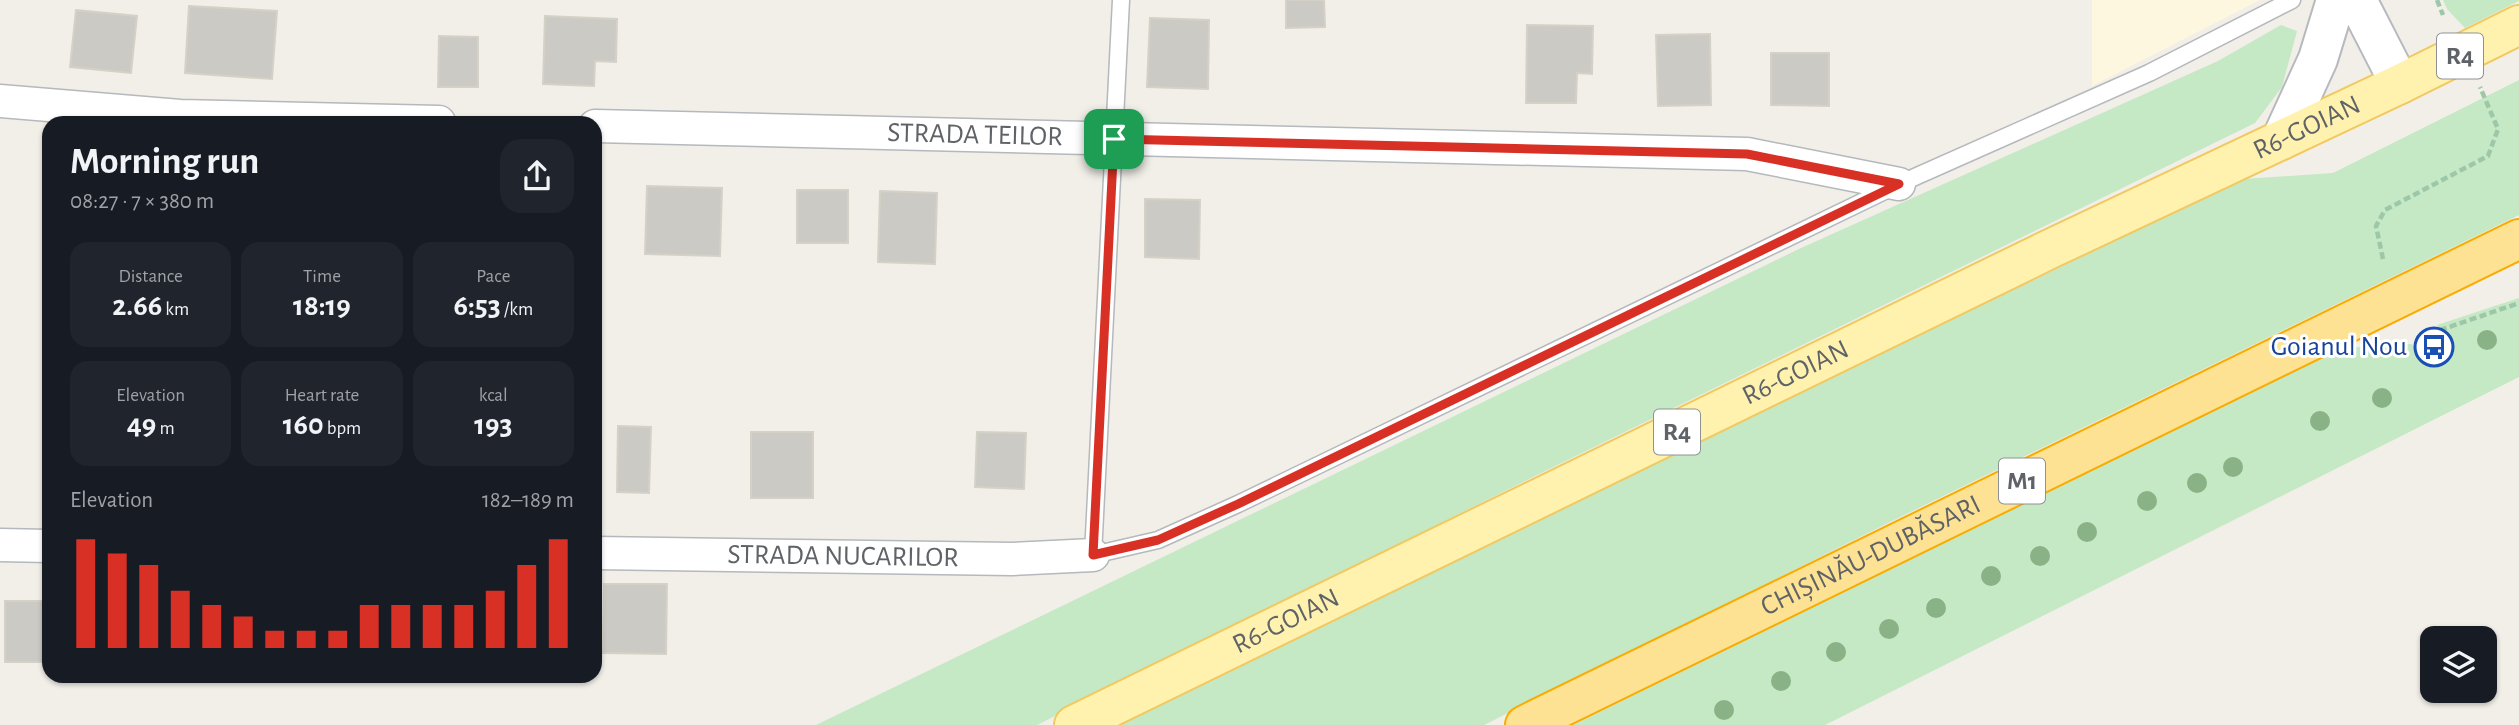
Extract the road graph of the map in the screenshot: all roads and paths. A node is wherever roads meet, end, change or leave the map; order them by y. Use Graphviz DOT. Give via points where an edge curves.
graph roads {
  1 [pos="1121,0"];
  2 [pos="2292,0"];
  3 [pos="2336,0"];
  4 [pos="2357,0"];
  5 [pos="2437,0"];
  6 [pos="2443,15"];
  7 [pos="2519,25"];
  8 [pos="2400,84"];
  9 [pos="2480,88"];
  10 [pos="0,101"];
  11 [pos="180,116"];
  12 [pos="602,126"];
  13 [pos="1114,139"];
  14 [pos="2281,141"];
  15 [pos="1899,184"];
  16 [pos="2519,239"];
  17 [pos="2383,259"];
  18 [pos="2519,303"];
  19 [pos="2420,337"];
  20 [pos="0,545"];
  21 [pos="42,546"];
  22 [pos="602,553"];
  23 [pos="1093,555"];
  24 [pos="1073,725"];
  25 [pos="1525,725"];
  1 -- 13 [label="lane"];
  2 -- 15 [label="lane" via="2149,73"];
  3 -- 14 [label="street" via="2318,59"];
  4 -- 8 [label="street"];
  5 -- 6 [label="path"];
  7 -- 8 [label="main road, R6-GOIAN / R4"];
  8 -- 14 [label="main road, R6-GOIAN / R4"];
  9 -- 17 [label="path" via="2498,129 2488,156 2385,210 2376,226"];
  10 -- 11 [label="street"];
  12 -- 13 [label="street, STRADA TEILOR"];
  13 -- 15 [label="street, STRADA TEILOR" via="1747,154"];
  13 -- 23 [label="lane"];
  14 -- 24 [label="main road, R6-GOIAN / R4"];
  15 -- 23 [label="lane" via="1227,509 1158,540"];
  16 -- 25 [label="highway, CHIȘINĂU-DUBĂSARI / M1"];
  18 -- 19 [label="path"];
  20 -- 21 [label="street"];
  22 -- 23 [label="street, STRADA NUCARILOR" via="1012,559"];
}
